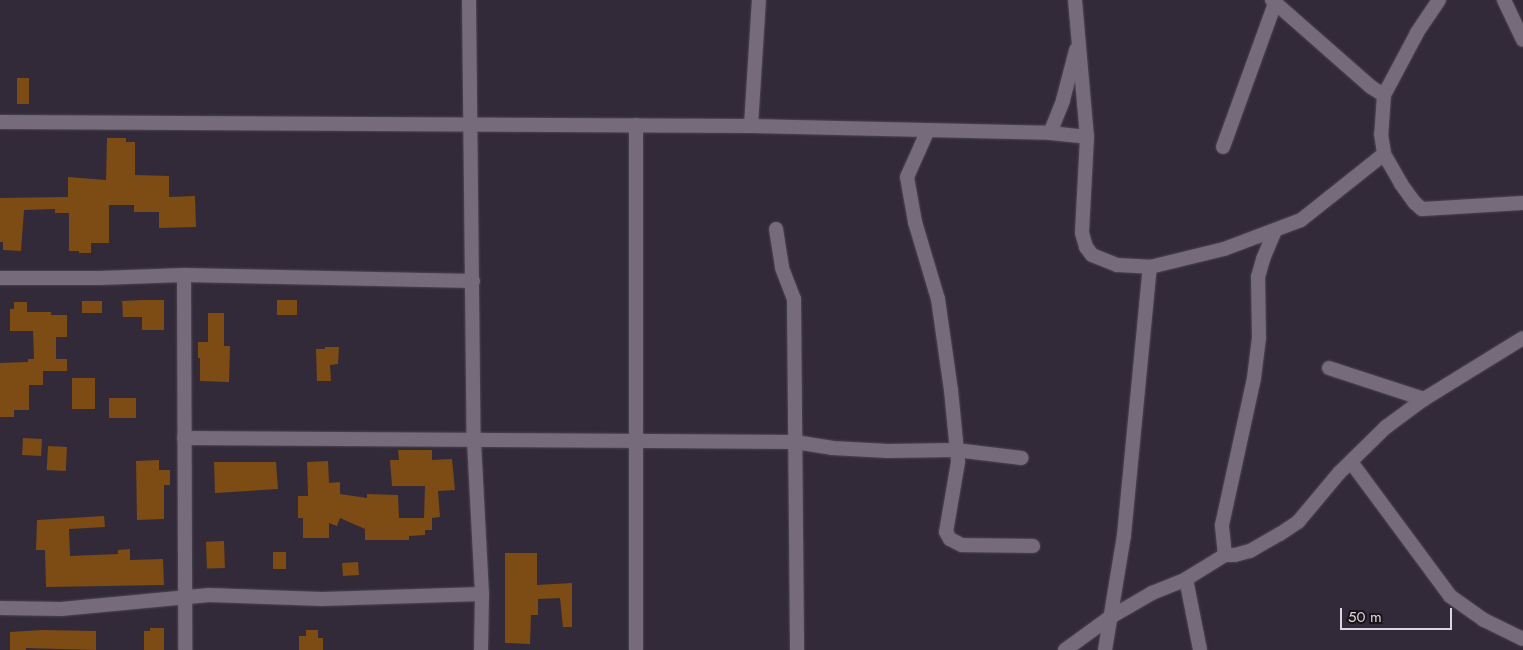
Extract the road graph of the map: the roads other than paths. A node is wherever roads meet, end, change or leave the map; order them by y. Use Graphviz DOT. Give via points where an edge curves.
graph roads {
  1 [pos="469,0"];
  2 [pos="759,0"];
  3 [pos="1075,0"];
  4 [pos="1439,0"];
  5 [pos="1504,0"];
  6 [pos="1274,1"];
  7 [pos="1523,40"];
  8 [pos="1078,42"];
  9 [pos="1384,95"];
  10 [pos="0,122"];
  11 [pos="470,126"];
  12 [pos="636,126"];
  13 [pos="751,126"];
  14 [pos="928,130"];
  15 [pos="1050,133"];
  16 [pos="1087,137"];
  17 [pos="1223,147"];
  18 [pos="1384,154"];
  19 [pos="1523,203"];
  20 [pos="776,229"];
  21 [pos="1275,230"];
  22 [pos="1150,267"];
  23 [pos="184,275"];
  24 [pos="0,278"];
  25 [pos="474,281"];
  26 [pos="1523,338"];
  27 [pos="1330,368"];
  28 [pos="1424,399"];
  29 [pos="184,438"];
  30 [pos="634,440"];
  31 [pos="474,441"];
  32 [pos="795,442"];
  33 [pos="956,450"];
  34 [pos="1022,458"];
  35 [pos="1350,462"];
  36 [pos="1033,546"];
  37 [pos="1225,555"];
  38 [pos="1186,579"];
  39 [pos="482,594"];
  40 [pos="185,597"];
  41 [pos="0,608"];
  42 [pos="1109,618"];
  43 [pos="1521,643"];
  44 [pos="185,650"];
  45 [pos="481,650"];
  46 [pos="636,650"];
  47 [pos="797,650"];
  48 [pos="1065,650"];
  49 [pos="1105,650"];
  50 [pos="1200,650"];
  1 -- 11 [label="street"];
  2 -- 13 [label="street"];
  3 -- 8 [label="street"];
  4 -- 9 [label="street" via="1417,33"];
  5 -- 7 [label="street"];
  6 -- 9 [label="street"];
  6 -- 17 [label="street"];
  8 -- 15 [label="street" via="1063,100"];
  8 -- 16 [label="street"];
  9 -- 18 [label="street" via="1381,134"];
  10 -- 11 [label="street"];
  11 -- 12 [label="street"];
  11 -- 25 [label="street"];
  12 -- 13 [label="street"];
  12 -- 30 [label="street"];
  13 -- 14 [label="street"];
  14 -- 15 [label="street"];
  14 -- 33 [label="street" via="907,177 908,192 938,299"];
  15 -- 16 [label="street"];
  16 -- 22 [label="street" via="1082,234 1086,247 1092,254 1117,265"];
  18 -- 19 [label="street" via="1422,209"];
  18 -- 21 [label="street" via="1301,220"];
  20 -- 32 [label="street" via="782,268 794,299"];
  21 -- 22 [label="street" via="1224,249"];
  21 -- 37 [label="street" via="1258,277 1259,338 1246,426 1222,526"];
  22 -- 42 [label="street" via="1124,535"];
  23 -- 24 [label="street"];
  23 -- 25 [label="street"];
  23 -- 29 [label="street"];
  25 -- 31 [label="street"];
  26 -- 28 [label="street"];
  27 -- 28 [label="street"];
  28 -- 35 [label="street" via="1386,427"];
  29 -- 31 [label="street"];
  29 -- 40 [label="street"];
  30 -- 31 [label="street"];
  30 -- 32 [label="street"];
  30 -- 46 [label="street"];
  31 -- 39 [label="street"];
  32 -- 33 [label="street" via="888,452"];
  32 -- 47 [label="street"];
  33 -- 34 [label="street"];
  33 -- 36 [label="street" via="958,462 946,532 950,539 962,545"];
  35 -- 37 [label="street" via="1298,522 1250,552"];
  35 -- 43 [label="street" via="1450,596"];
  37 -- 38 [label="street"];
  38 -- 42 [label="street"];
  38 -- 50 [label="street"];
  39 -- 40 [label="street" via="322,599 257,595"];
  39 -- 45 [label="street"];
  40 -- 41 [label="street" via="61,609"];
  40 -- 44 [label="street"];
  42 -- 48 [label="street"];
  42 -- 49 [label="street"];
}
